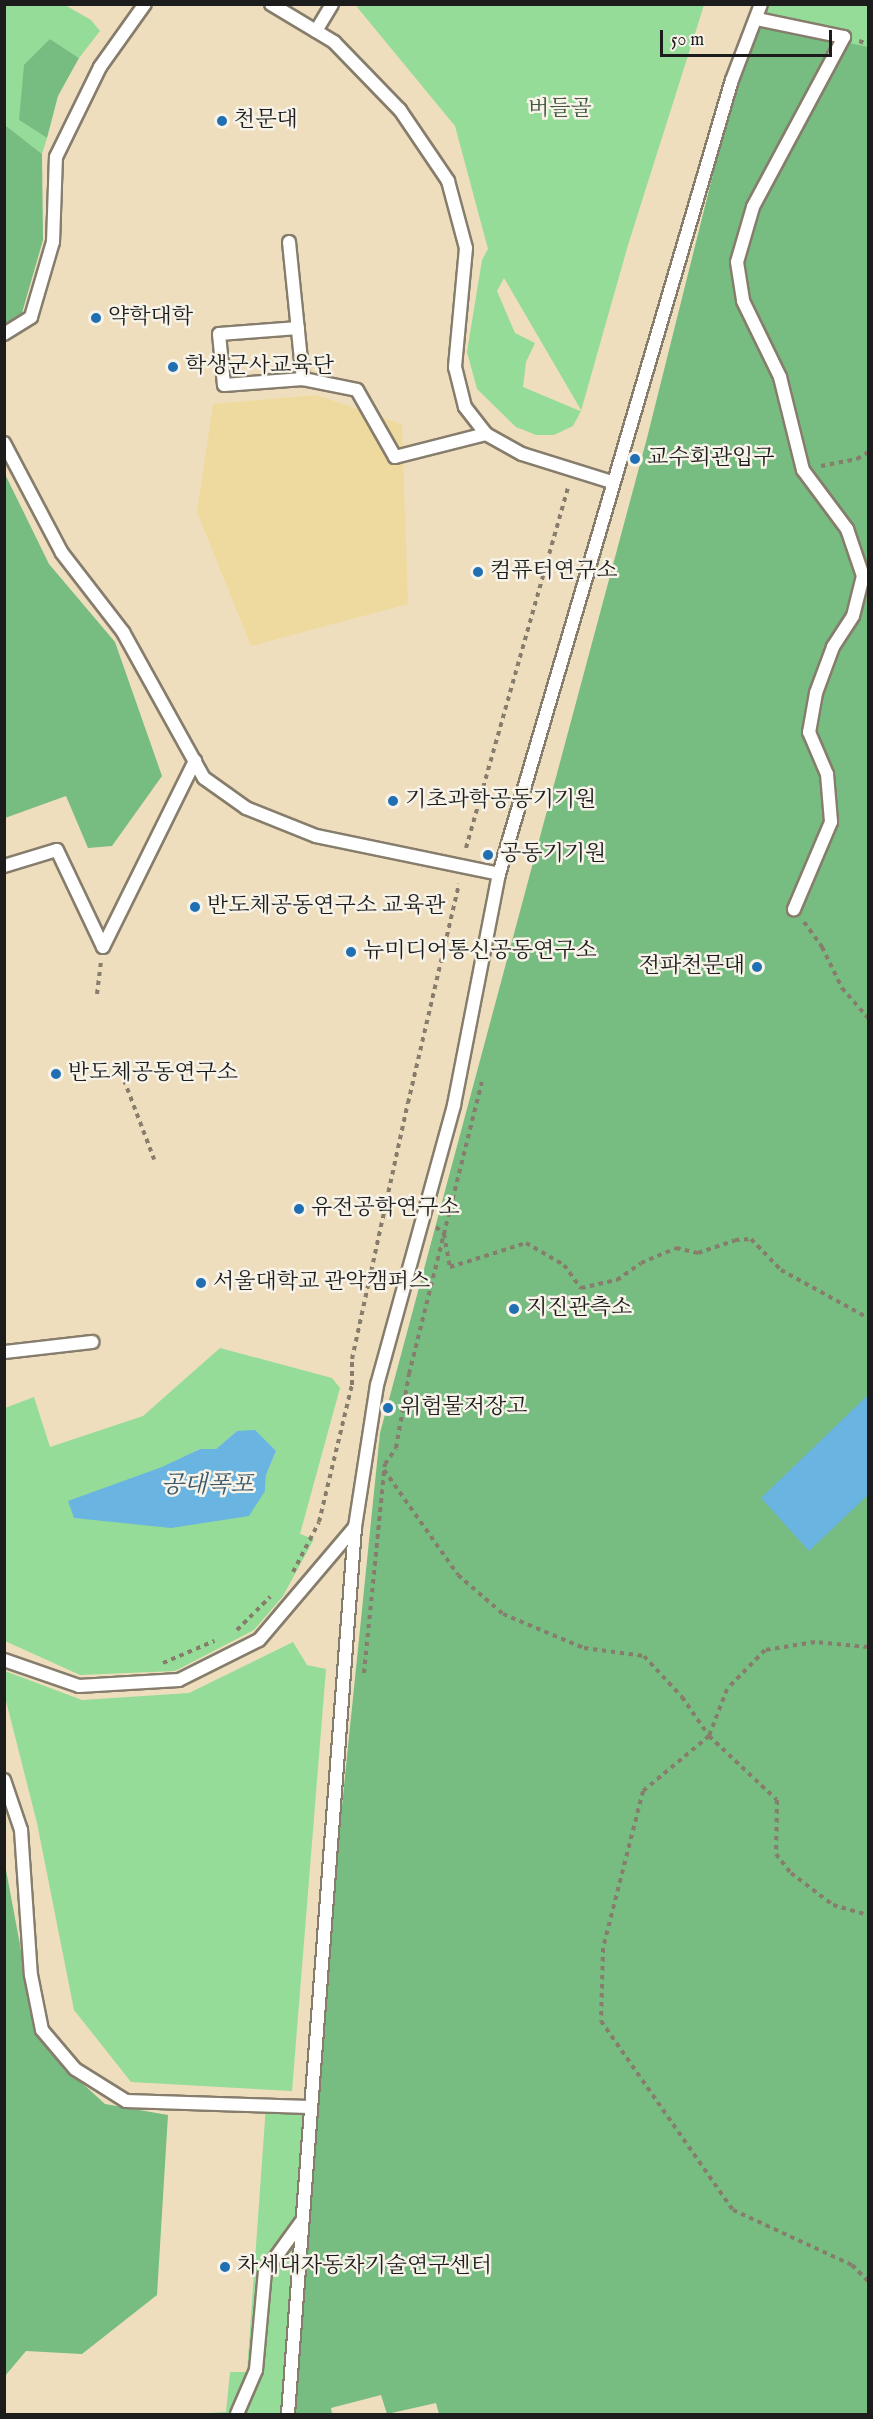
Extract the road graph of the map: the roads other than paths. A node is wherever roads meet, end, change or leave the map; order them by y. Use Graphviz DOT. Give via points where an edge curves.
graph roads {
  1 [pos="145,4"];
  2 [pos="271,4"];
  3 [pos="332,4"];
  4 [pos="761,4"];
  5 [pos="757,19"];
  6 [pos="316,31"];
  7 [pos="289,242"];
  8 [pos="298,328"];
  9 [pos="4,334"];
  10 [pos="303,379"];
  11 [pos="486,434"];
  12 [pos="4,443"];
  13 [pos="612,482"];
  14 [pos="195,761"];
  15 [pos="4,866"];
  16 [pos="499,874"];
  17 [pos="794,909"];
  18 [pos="92,1342"];
  19 [pos="4,1352"];
  20 [pos="355,1527"];
  21 [pos="4,1660"];
  22 [pos="4,1780"];
  23 [pos="309,2107"];
  24 [pos="301,2222"];
  25 [pos="237,2415"];
  26 [pos="288,2415"];
  1 -- 9 [label="lane" via="100,68 56,157 53,242 31,317"];
  2 -- 6 [label="lane"];
  3 -- 6 [label="lane"];
  4 -- 5 [label="lane"];
  5 -- 13 [label="lane" via="732,80"];
  5 -- 17 [label="lane" via="844,38 753,207 737,262 743,301 765,339 780,377 803,470 847,529 863,576 854,616 833,647 816,693 809,732 826,774 831,822"];
  6 -- 11 [label="lane" via="334,42 400,110 448,181 465,248 455,367 465,407"];
  7 -- 8 [label="lane"];
  8 -- 10 [label="lane"];
  8 -- 10 [label="lane" via="219,334 224,385"];
  10 -- 11 [label="lane" via="357,390 394,457"];
  11 -- 13 [label="lane" via="522,454"];
  12 -- 14 [label="lane" via="62,552 123,632"];
  13 -- 16 [label="lane"];
  14 -- 15 [label="lane" via="103,947 57,850"];
  14 -- 16 [label="lane" via="204,778 246,808 316,836"];
  16 -- 20 [label="lane" via="454,1105 377,1385"];
  18 -- 19 [label="lane"];
  20 -- 21 [label="lane" via="259,1640 179,1680 80,1686"];
  20 -- 23 [label="lane"];
  22 -- 23 [label="lane" via="21,1830 31,1975 42,2030 75,2069 126,2101"];
  23 -- 24 [label="lane"];
  24 -- 25 [label="lane" via="265,2272 256,2370"];
  24 -- 26 [label="lane"];
}
